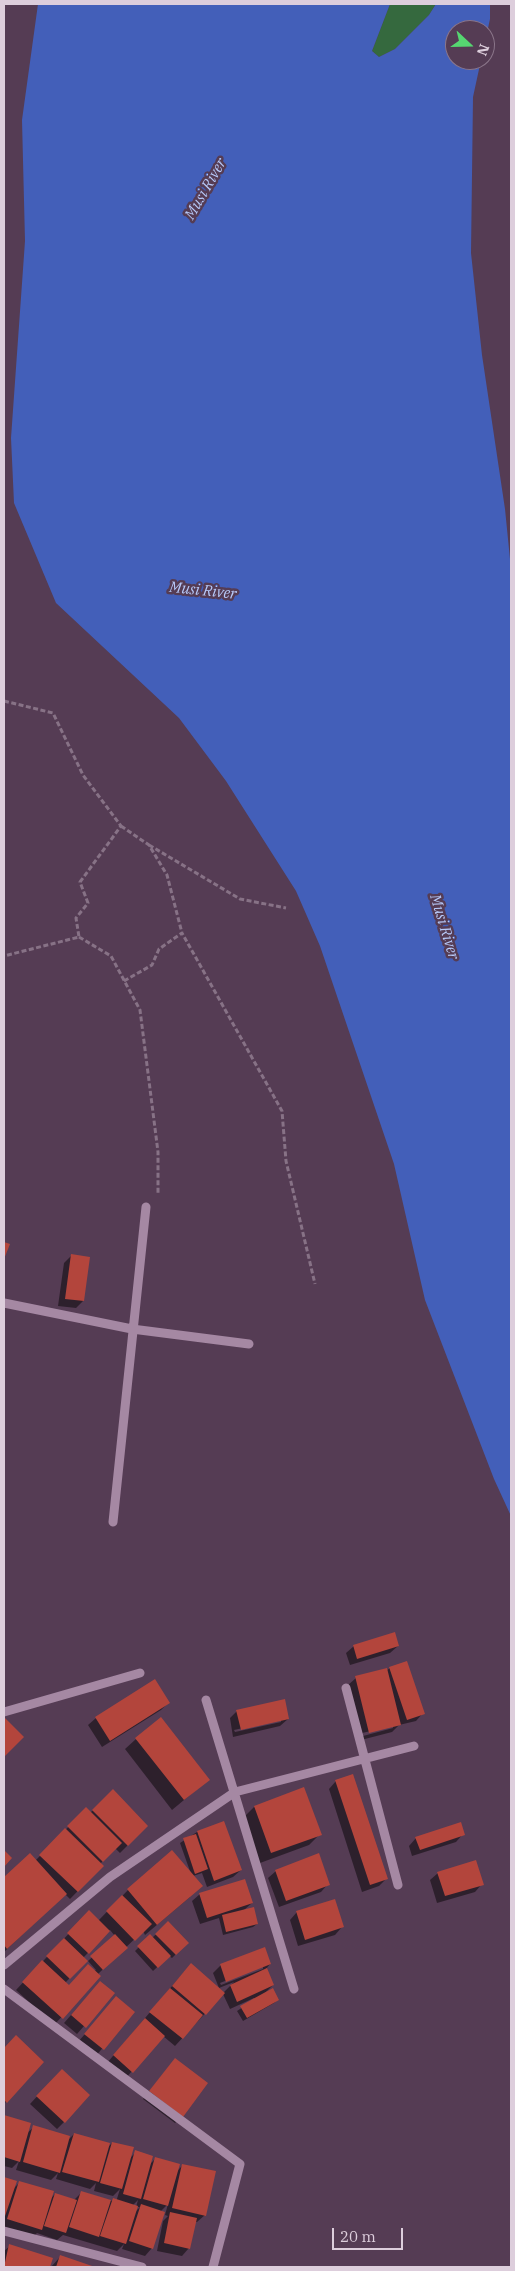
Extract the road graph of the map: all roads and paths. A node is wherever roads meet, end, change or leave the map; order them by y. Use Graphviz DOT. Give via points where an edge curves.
graph roads {
  1 [pos="4,701"];
  2 [pos="120,826"];
  3 [pos="149,845"];
  4 [pos="286,908"];
  5 [pos="182,933"];
  6 [pos="79,937"];
  7 [pos="4,956"];
  8 [pos="124,981"];
  9 [pos="158,1193"];
  10 [pos="146,1207"];
  11 [pos="315,1284"];
  12 [pos="4,1303"];
  13 [pos="132,1329"];
  14 [pos="249,1344"];
  15 [pos="113,1522"];
  16 [pos="140,1673"];
  17 [pos="346,1688"];
  18 [pos="206,1700"];
  19 [pos="4,1712"];
  20 [pos="414,1746"];
  21 [pos="365,1760"];
  22 [pos="235,1792"];
  23 [pos="398,1886"];
  24 [pos="4,1965"];
  25 [pos="294,1989"];
  26 [pos="4,1990"];
  27 [pos="4,2231"];
  28 [pos="142,2267"];
  29 [pos="213,2267"];
  1 -- 2 [label="path" via="54,713 83,775"];
  2 -- 3 [label="path"];
  2 -- 6 [label="path" via="80,882 88,903 76,918"];
  3 -- 4 [label="path" via="240,899"];
  3 -- 5 [label="path" via="167,875"];
  5 -- 8 [label="path" via="159,949 152,965"];
  5 -- 11 [label="path" via="282,1111 286,1161"];
  6 -- 7 [label="path"];
  6 -- 8 [label="path" via="111,956"];
  8 -- 9 [label="path" via="140,1010 158,1152"];
  10 -- 13 [label="street"];
  12 -- 13 [label="street"];
  13 -- 14 [label="street"];
  13 -- 15 [label="street"];
  16 -- 19 [label="street"];
  17 -- 21 [label="street"];
  18 -- 22 [label="street"];
  20 -- 21 [label="street"];
  21 -- 22 [label="street"];
  21 -- 23 [label="street"];
  22 -- 24 [label="street" via="110,1877"];
  22 -- 25 [label="street"];
  26 -- 29 [label="street" via="240,2164"];
  27 -- 28 [label="street"];
}
